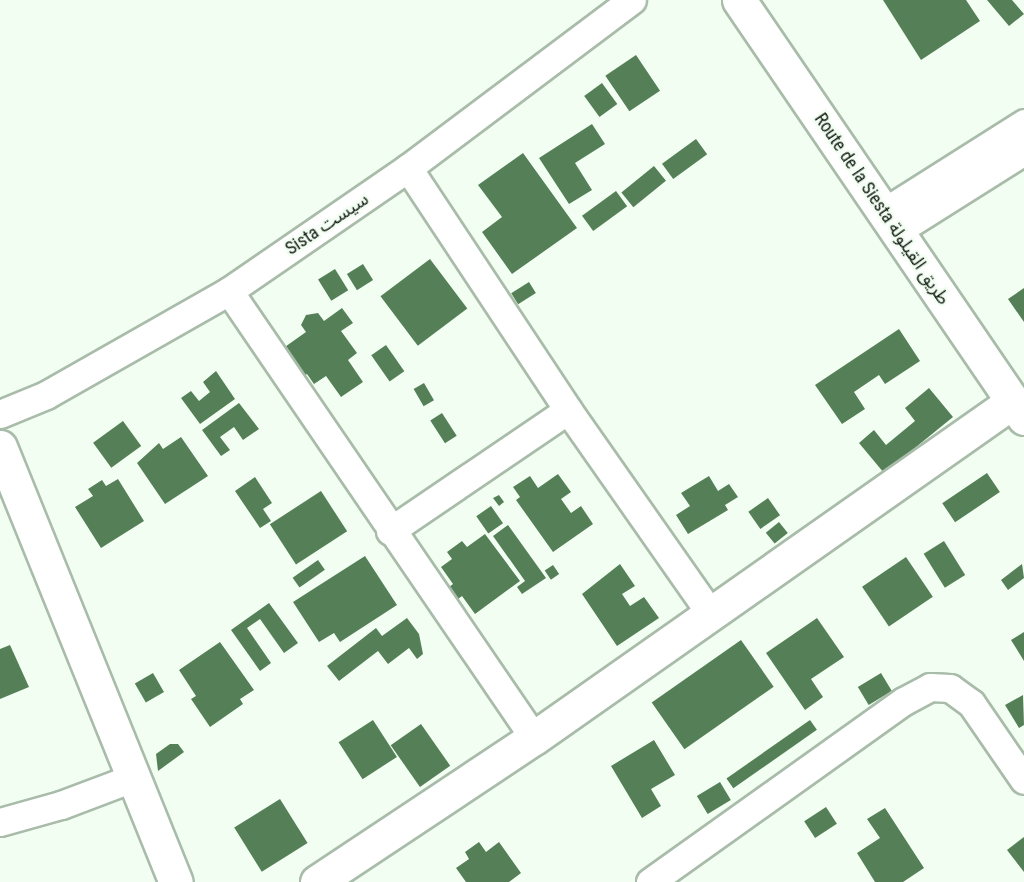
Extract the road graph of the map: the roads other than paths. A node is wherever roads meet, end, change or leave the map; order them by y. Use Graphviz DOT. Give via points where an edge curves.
graph roads {
  1 [pos="632,0"];
  2 [pos="739,0"];
  3 [pos="1024,123"];
  4 [pos="1024,151"];
  5 [pos="408,168"];
  6 [pos="890,221"];
  7 [pos="229,291"];
  8 [pos="568,410"];
  9 [pos="1018,410"];
  10 [pos="0,414"];
  11 [pos="0,447"];
  12 [pos="390,531"];
  13 [pos="711,614"];
  14 [pos="534,738"];
  15 [pos="135,777"];
  16 [pos="1024,780"];
  17 [pos="0,822"];
  18 [pos="177,882"];
  19 [pos="317,882"];
  20 [pos="650,882"];
  1 -- 5 [label="street, Sista سيست"];
  2 -- 6 [label="main road, Route de la Siesta طريق القيلولة"];
  3 -- 6 [label="street"];
  4 -- 6 [label="street"];
  5 -- 7 [label="street, Sista سيست"];
  5 -- 8 [label="street"];
  6 -- 9 [label="main road, Route de la Siesta طريق القيلولة"];
  7 -- 10 [label="street, Sista سيست" via="56,390"];
  7 -- 12 [label="street"];
  8 -- 12 [label="street"];
  8 -- 13 [label="street"];
  9 -- 13 [label="main road"];
  11 -- 15 [label="main road"];
  12 -- 14 [label="street"];
  13 -- 14 [label="main road"];
  14 -- 19 [label="main road"];
  15 -- 17 [label="street" via="61,805"];
  15 -- 18 [label="main road"];
  16 -- 20 [label="street" via="971,704 950,688 930,687"];
}
